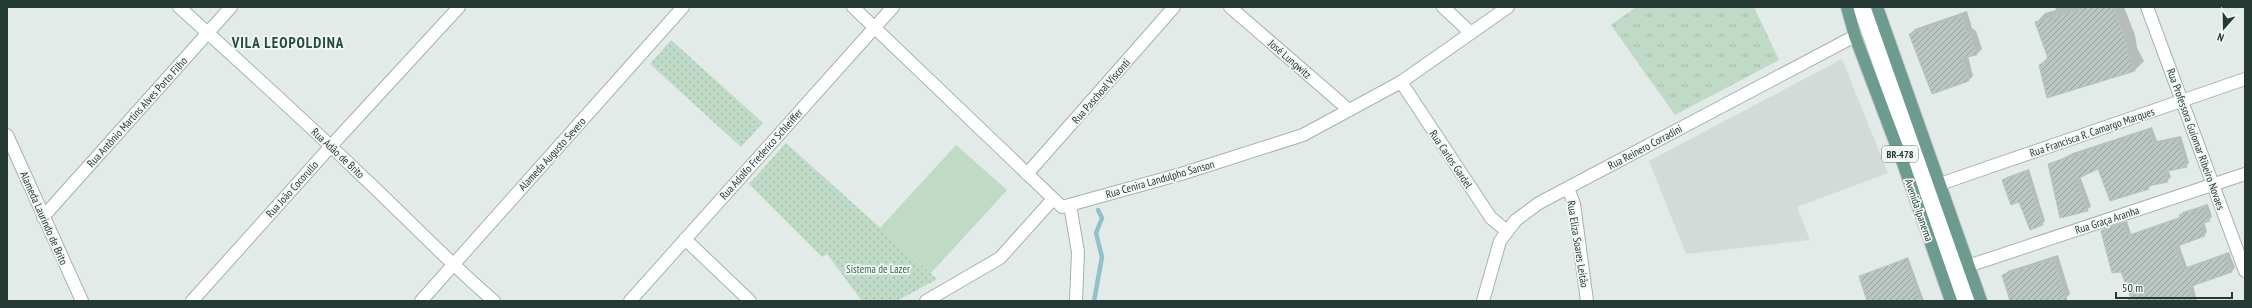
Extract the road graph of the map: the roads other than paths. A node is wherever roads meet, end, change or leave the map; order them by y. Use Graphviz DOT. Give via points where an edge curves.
graph roads {
  1 [pos="180,7"];
  2 [pos="232,7"];
  3 [pos="459,7"];
  4 [pos="683,7"];
  5 [pos="853,7"];
  6 [pos="893,7"];
  7 [pos="1174,7"];
  8 [pos="1230,7"];
  9 [pos="1443,7"];
  10 [pos="1508,7"];
  11 [pos="1847,7"];
  12 [pos="1859,7"];
  13 [pos="1868,7"];
  14 [pos="1877,7"];
  15 [pos="2147,7"];
  16 [pos="874,27"];
  17 [pos="1472,32"];
  18 [pos="208,33"];
  19 [pos="1855,36"];
  20 [pos="2245,79"];
  21 [pos="1401,82"];
  22 [pos="2182,101"];
  23 [pos="1349,110"];
  24 [pos="7,135"];
  25 [pos="331,146"];
  26 [pos="1027,174"];
  27 [pos="2245,174"];
  28 [pos="1940,184"];
  29 [pos="2213,184"];
  30 [pos="1568,188"];
  31 [pos="1053,199"];
  32 [pos="1070,205"];
  33 [pos="43,217"];
  34 [pos="1506,231"];
  35 [pos="685,239"];
  36 [pos="453,264"];
  37 [pos="1968,266"];
  38 [pos="2245,271"];
  39 [pos="82,301"];
  40 [pos="192,301"];
  41 [pos="421,301"];
  42 [pos="494,301"];
  43 [pos="630,301"];
  44 [pos="750,301"];
  45 [pos="926,301"];
  46 [pos="1076,301"];
  47 [pos="1483,301"];
  48 [pos="1587,301"];
  49 [pos="1951,301"];
  50 [pos="1963,301"];
  51 [pos="1973,301"];
  52 [pos="1981,301"];
  1 -- 18 [label="street, Rua Adão de Brito"];
  2 -- 18 [label="street, Rua Antônio Martins Alves Porto Filho"];
  3 -- 25 [label="street, Rua João Cocorullo"];
  4 -- 36 [label="street, Alameda Augusto Severo"];
  5 -- 16 [label="street"];
  6 -- 16 [label="street, Rua Adolfo Frederico Schleiffer"];
  7 -- 26 [label="street, Rua Paschoal Visconti"];
  8 -- 23 [label="street, José Lungwitz"];
  9 -- 17 [label="street"];
  10 -- 17 [label="street, Rua Cenira Landulpho Sanson"];
  11 -- 19 [label="main road, Avenida Ipanema / BR-478"];
  12 -- 50 [label="street"];
  13 -- 51 [label="street"];
  14 -- 28 [label="main road, BR-478"];
  15 -- 22 [label="street, Rua Professora Guiomar Ribeiro Novaes"];
  16 -- 26 [label="street"];
  16 -- 35 [label="street, Rua Adolfo Frederico Schleiffer"];
  17 -- 21 [label="street, Rua Cenira Landulpho Sanson"];
  18 -- 25 [label="street, Rua Adão de Brito"];
  18 -- 33 [label="street, Rua Antônio Martins Alves Porto Filho"];
  19 -- 30 [label="street, Rua Reinero Corradini"];
  19 -- 49 [label="main road, Avenida Ipanema / BR-478"];
  20 -- 22 [label="street, Rua Francisca R. Camargo Marques"];
  21 -- 23 [label="street, Rua Cenira Landulpho Sanson"];
  21 -- 34 [label="street, Rua Carlos Gardel" via="1491,218"];
  22 -- 28 [label="street, Rua Francisca R. Camargo Marques"];
  22 -- 29 [label="street, Rua Professora Guiomar Ribeiro Novaes"];
  23 -- 32 [label="street, Rua Cenira Landulpho Sanson" via="1303,135 1181,174"];
  24 -- 33 [label="street, Alameda Laurindo de Brito"];
  25 -- 36 [label="street, Rua Adão de Brito"];
  25 -- 40 [label="street, Rua João Cocorullo"];
  26 -- 31 [label="street"];
  27 -- 29 [label="street, Rua Graça Aranha"];
  28 -- 37 [label="main road, BR-478"];
  29 -- 37 [label="street, Rua Graça Aranha"];
  29 -- 38 [label="street, Rua Professora Guiomar Ribeiro Novaes"];
  30 -- 34 [label="street, Rua Reinero Corradini" via="1539,203"];
  30 -- 48 [label="street, Rua Eliza Soares Leitão" via="1574,204"];
  31 -- 32 [label="street" via="1062,207"];
  31 -- 45 [label="street" via="1000,258"];
  32 -- 46 [label="street" via="1078,252"];
  33 -- 39 [label="street, Alameda Laurindo de Brito"];
  34 -- 47 [label="street, Rua Reinero Corradini" via="1500,241"];
  35 -- 43 [label="street, Rua Adolfo Frederico Schleiffer"];
  35 -- 44 [label="street"];
  36 -- 41 [label="street, Alameda Augusto Severo"];
  36 -- 42 [label="street, Rua Adão de Brito"];
  37 -- 52 [label="main road, BR-478"];
}
